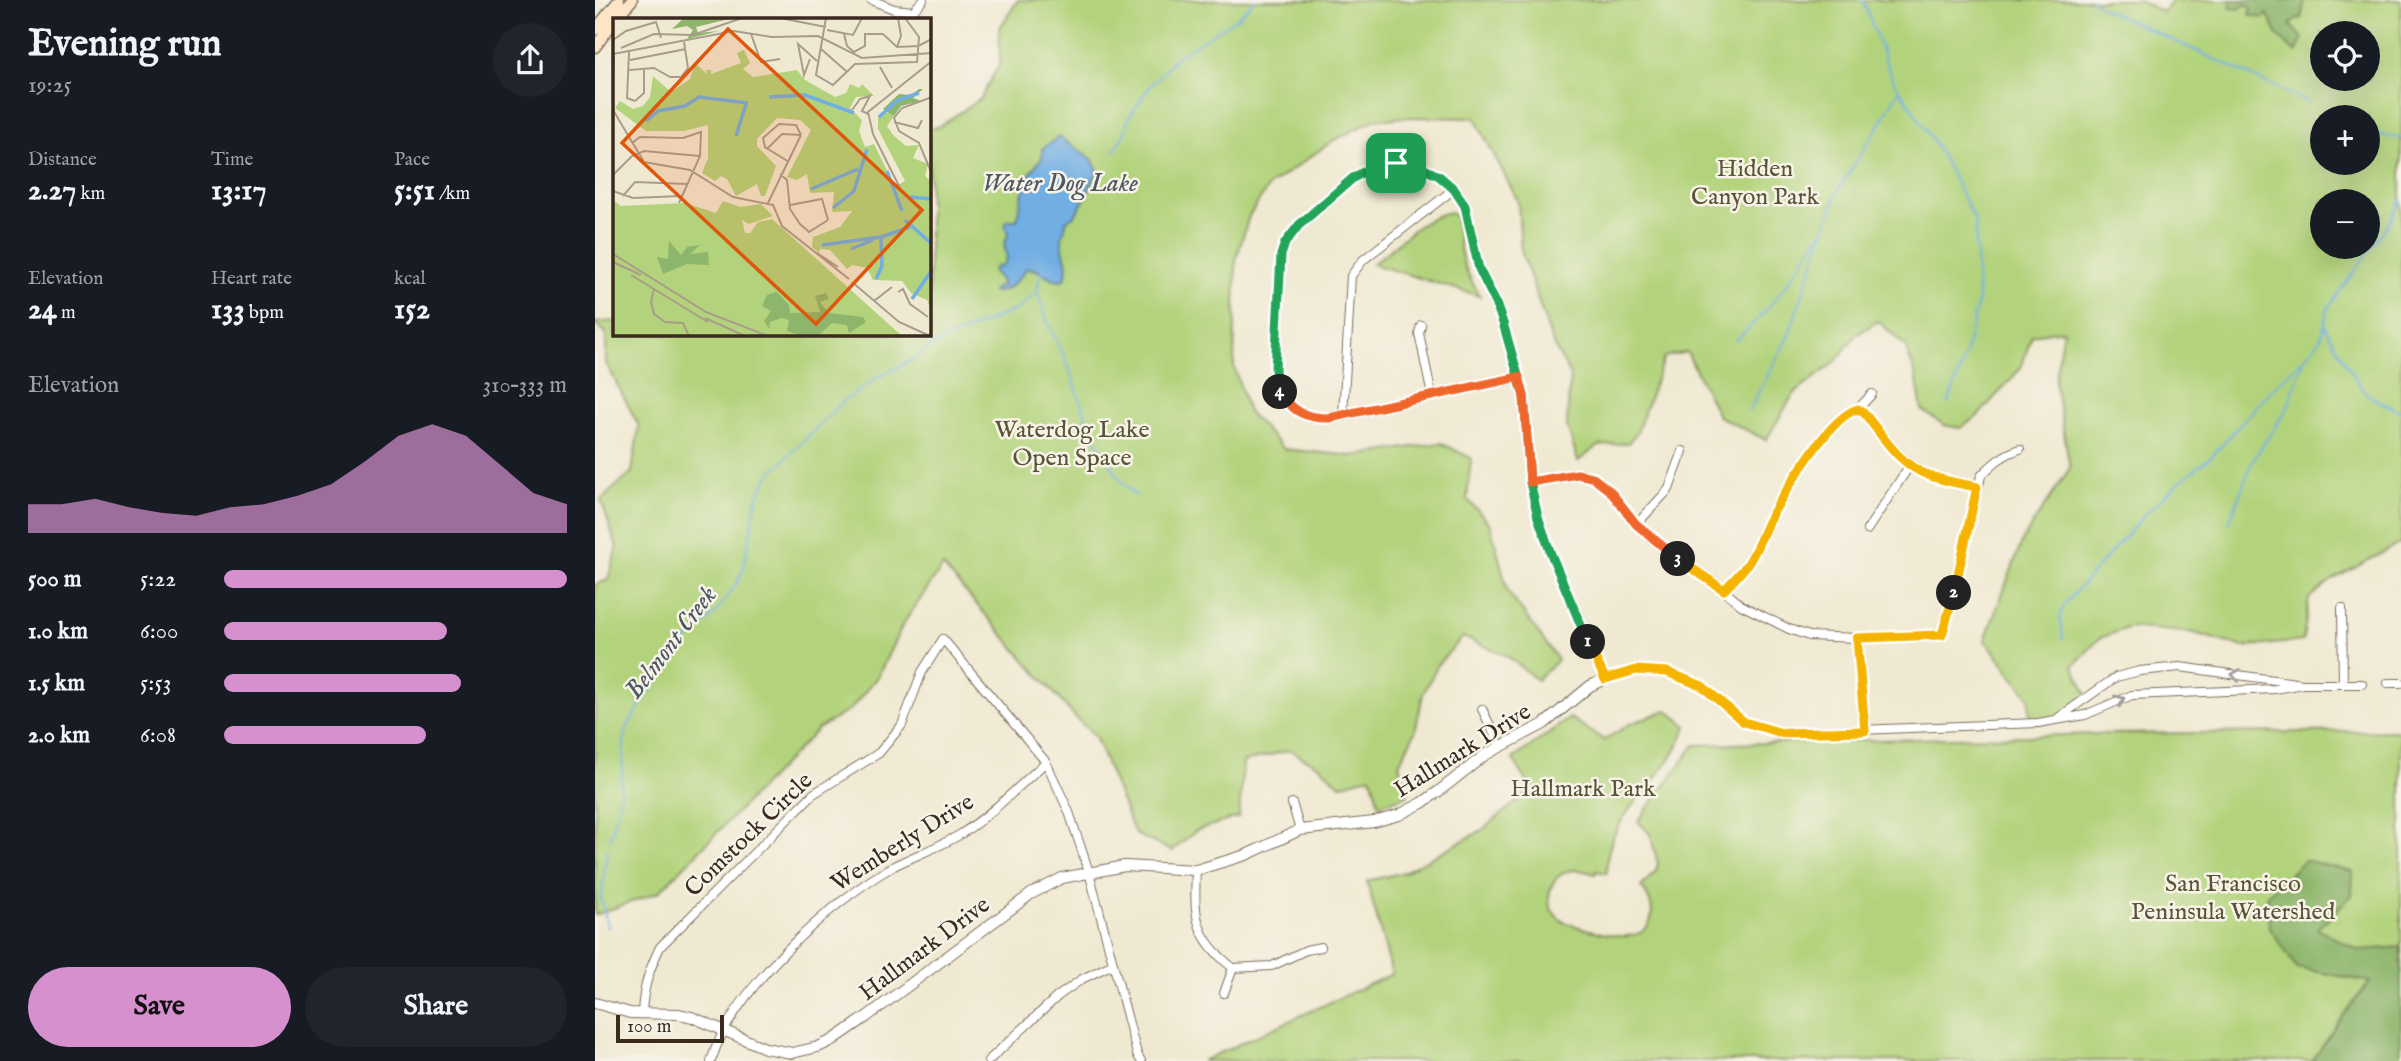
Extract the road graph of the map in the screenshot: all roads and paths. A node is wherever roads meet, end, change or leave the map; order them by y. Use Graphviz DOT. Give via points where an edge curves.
graph roads {
  1 [pos="619,0"];
  2 [pos="632,0"];
  3 [pos="871,0"];
  4 [pos="923,0"];
  5 [pos="617,18"];
  6 [pos="613,23"];
  7 [pos="595,30"];
  8 [pos="595,47"];
  9 [pos="1454,189"];
  10 [pos="1421,326"];
  11 [pos="1519,377"];
  12 [pos="1871,394"];
  13 [pos="1432,396"];
  14 [pos="1858,409"];
  15 [pos="1343,416"];
  16 [pos="2020,449"];
  17 [pos="1683,452"];
  18 [pos="1910,465"];
  19 [pos="1530,482"];
  20 [pos="1977,487"];
  21 [pos="1636,524"];
  22 [pos="1867,530"];
  23 [pos="1724,590"];
  24 [pos="2342,608"];
  25 [pos="1857,638"];
  26 [pos="1605,679"];
  27 [pos="2388,683"];
  28 [pos="2401,683"];
  29 [pos="2304,684"];
  30 [pos="2343,684"];
  31 [pos="2362,684"];
  32 [pos="1482,709"];
  33 [pos="2055,720"];
  34 [pos="1865,731"];
  35 [pos="1500,746"];
  36 [pos="1046,762"];
  37 [pos="1291,803"];
  38 [pos="1300,830"];
  39 [pos="1196,870"];
  40 [pos="1089,872"];
  41 [pos="1321,947"];
  42 [pos="1113,964"];
  43 [pos="1233,968"];
  44 [pos="1224,993"];
  45 [pos="595,1003"];
  46 [pos="642,1014"];
  47 [pos="725,1031"];
  48 [pos="1139,1057"];
  49 [pos="711,1061"];
  50 [pos="988,1061"];
  51 [pos="1129,1061"];
  1 -- 7 [label="main road"];
  2 -- 5 [label="main road"];
  3 -- 4 [label="street" via="913,10"];
  6 -- 8 [label="main road"];
  9 -- 11 [label="street" via="1465,206 1479,269 1495,301"];
  9 -- 15 [label="street" via="1363,260 1351,276"];
  9 -- 15 [label="street" via="1420,167 1380,165 1353,178 1285,243 1277,384 1301,414"];
  10 -- 13 [label="street"];
  11 -- 13 [label="street"];
  11 -- 19 [label="street"];
  12 -- 14 [label="street"];
  13 -- 15 [label="street"];
  14 -- 18 [label="street"];
  14 -- 23 [label="street" via="1841,418 1816,447 1781,500 1748,564"];
  16 -- 20 [label="street" via="1991,465"];
  17 -- 21 [label="street" via="1669,489"];
  18 -- 20 [label="street" via="1938,479"];
  18 -- 22 [label="street"];
  19 -- 21 [label="street" via="1577,474 1592,477 1610,491"];
  19 -- 26 [label="street" via="1551,554"];
  20 -- 25 [label="street" via="1942,635"];
  21 -- 23 [label="street" via="1666,551"];
  23 -- 25 [label="street" via="1741,605 1789,629 1809,636"];
  24 -- 30 [label="street"];
  25 -- 34 [label="street"];
  26 -- 34 [label="street, Hallmark Drive" via="1636,670 1667,672 1702,686 1744,722 1782,733"];
  26 -- 35 [label="street, Hallmark Drive" via="1544,724"];
  27 -- 28 [label="street"];
  29 -- 30 [label="street, Hallmark Drive"];
  33 -- 29 [label="street, Hallmark Drive, one-way" via="2085,715 2132,695"];
  29 -- 33 [label="street, Hallmark Drive, one-way" via="2180,667 2140,671 2116,677"];
  30 -- 31 [label="street, Hallmark Drive"];
  32 -- 35 [label="street"];
  33 -- 34 [label="street, Hallmark Drive"];
  35 -- 38 [label="street, Hallmark Drive" via="1422,803 1399,814 1374,822"];
  36 -- 40 [label="street, Comstock Circle"];
  36 -- 46 [label="street, Comstock Circle" via="943,639 922,672 902,725 879,753 813,794 660,947 643,989"];
  36 -- 47 [label="street, Wemberly Drive" via="966,831 893,867 820,918 764,976"];
  37 -- 38 [label="street"];
  38 -- 39 [label="street, Hallmark Drive" via="1247,855"];
  39 -- 40 [label="street, Hallmark Drive" via="1125,866"];
  39 -- 43 [label="street" via="1194,907 1203,936"];
  40 -- 42 [label="street, Comstock Circle"];
  40 -- 47 [label="street, Hallmark Drive" via="1062,878 1031,894 865,1018 818,1047 792,1053 765,1048"];
  41 -- 43 [label="street" via="1272,966"];
  42 -- 48 [label="street, Comstock Circle"];
  42 -- 50 [label="street" via="1058,996"];
  43 -- 44 [label="street"];
  45 -- 46 [label="street, Hallmark Drive"];
  46 -- 47 [label="street, Hallmark Drive" via="679,1014"];
  47 -- 49 [label="street, Wemberly Drive"];
  48 -- 51 [label="street"];
}
